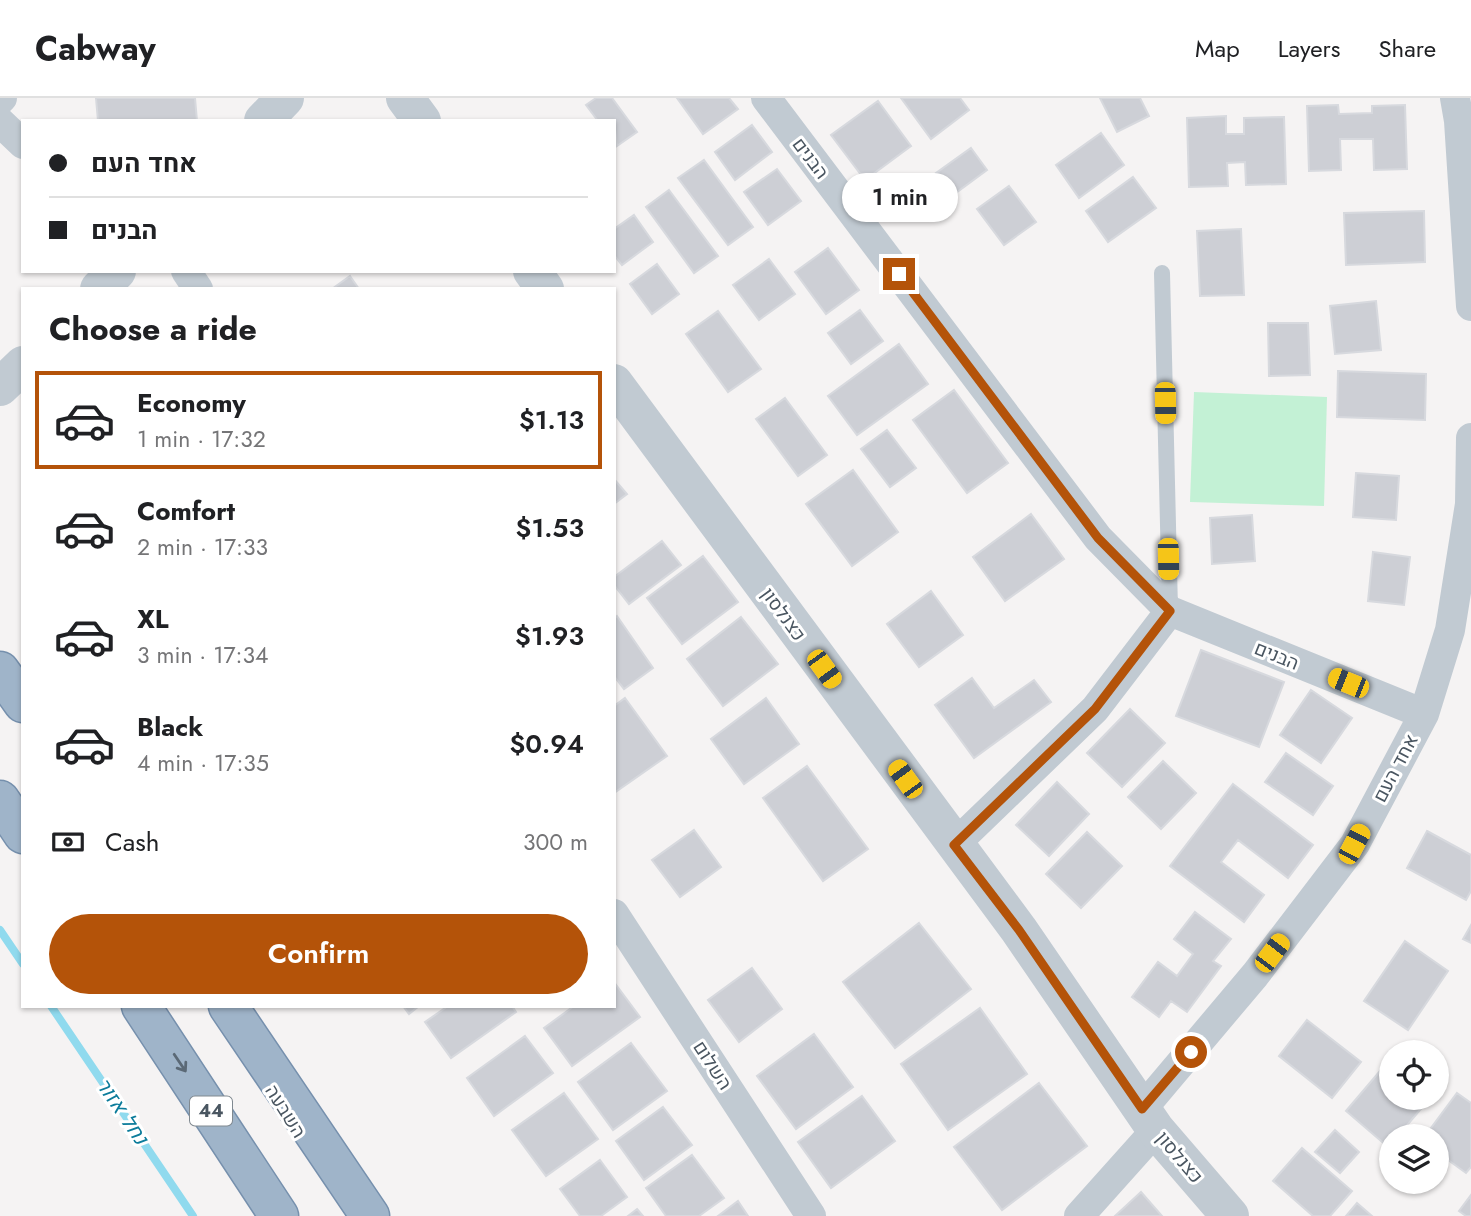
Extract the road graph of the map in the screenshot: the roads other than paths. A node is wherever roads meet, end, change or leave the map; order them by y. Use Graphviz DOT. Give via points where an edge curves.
graph roads {
  1 [pos="285,98"];
  2 [pos="405,98"];
  3 [pos="766,98"];
  4 [pos="1455,98"];
  5 [pos="265,119"];
  6 [pos="421,119"];
  7 [pos="0,122"];
  8 [pos="21,142"];
  9 [pos="115,273"];
  10 [pos="1163,273"];
  11 [pos="101,287"];
  12 [pos="1471,306"];
  13 [pos="616,386"];
  14 [pos="1471,438"];
  15 [pos="1170,611"];
  16 [pos="0,671"];
  17 [pos="21,701"];
  18 [pos="1424,714"];
  19 [pos="0,800"];
  20 [pos="21,831"];
  21 [pos="954,845"];
  22 [pos="616,917"];
  23 [pos="142,1008"];
  24 [pos="222,1008"];
  25 [pos="229,1008"];
  26 [pos="1149,1119"];
  27 [pos="279,1216"];
  28 [pos="351,1216"];
  29 [pos="370,1216"];
  30 [pos="811,1216"];
  31 [pos="1079,1216"];
  32 [pos="1230,1216"];
  1 -- 5 [label="street"];
  2 -- 6 [label="street"];
  3 -- 15 [label="street, הבנים" via="1098,538"];
  4 -- 12 [label="street"];
  7 -- 8 [label="street"];
  9 -- 11 [label="street"];
  10 -- 15 [label="lane"];
  13 -- 21 [label="street, כצנלסון"];
  14 -- 18 [label="street, אחד העם" via="1470,504 1450,630"];
  15 -- 18 [label="street, הבנים"];
  15 -- 21 [label="street" via="1095,709"];
  16 -- 17 [label="highway"];
  18 -- 26 [label="street, אחד העם" via="1354,844"];
  19 -- 20 [label="highway"];
  21 -- 26 [label="street, כצנלסון" via="1019,930"];
  22 -- 30 [label="street, השלום"];
  23 -- 27 [label="highway, 44, one-way"];
  24 -- 28 [label="highway, השבעה"];
  25 -- 29 [label="highway"];
  26 -- 31 [label="street, אחד העם"];
  26 -- 32 [label="street, כצנלסון"];
}
